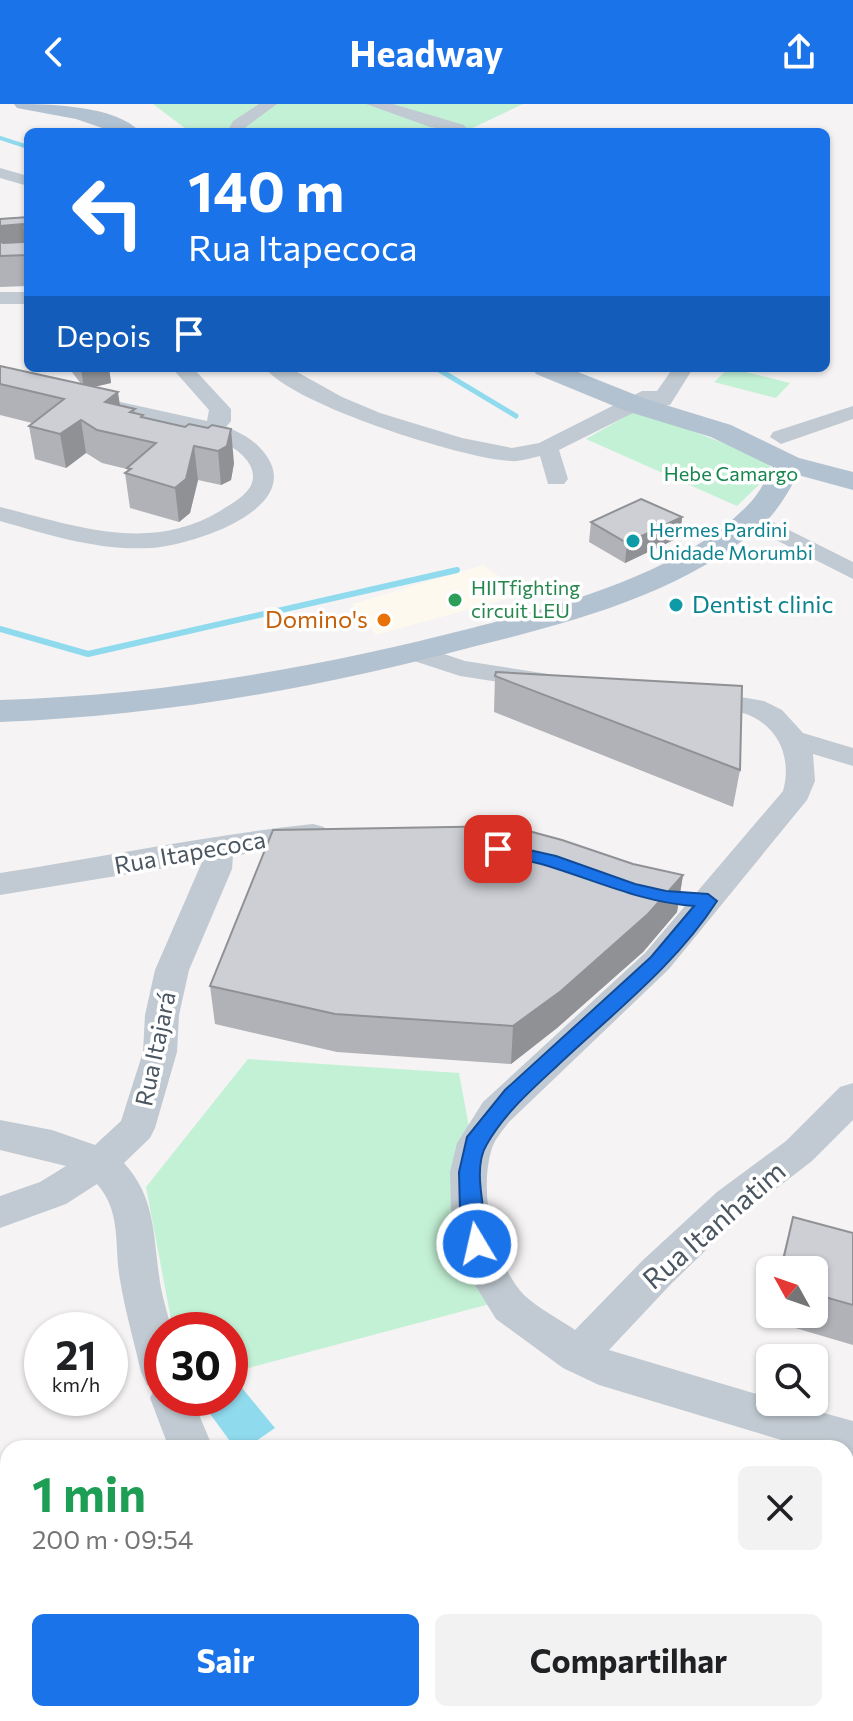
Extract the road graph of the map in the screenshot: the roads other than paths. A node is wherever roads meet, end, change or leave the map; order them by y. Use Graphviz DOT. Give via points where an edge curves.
graph roads {
  1 [pos="24,104"];
  2 [pos="65,104"];
  3 [pos="280,104"];
  4 [pos="385,105"];
  5 [pos="266,106"];
  6 [pos="416,125"];
  7 [pos="122,128"];
  8 [pos="142,128"];
  9 [pos="237,128"];
  10 [pos="458,128"];
  11 [pos="0,173"];
  12 [pos="24,180"];
  13 [pos="0,298"];
  14 [pos="24,298"];
  15 [pos="186,372"];
  16 [pos="282,372"];
  17 [pos="558,372"];
  18 [pos="587,372"];
  19 [pos="680,372"];
  20 [pos="70,397"];
  21 [pos="649,400"];
  22 [pos="853,412"];
  23 [pos="211,429"];
  24 [pos="546,448"];
  25 [pos="789,448"];
  26 [pos="853,462"];
  27 [pos="824,474"];
  28 [pos="556,479"];
  29 [pos="853,481"];
  30 [pos="762,507"];
  31 [pos="0,514"];
  32 [pos="853,572"];
  33 [pos="417,653"];
  34 [pos="571,683"];
  35 [pos="664,694"];
  36 [pos="0,711"];
  37 [pos="793,739"];
  38 [pos="853,757"];
  39 [pos="339,833"];
  40 [pos="219,849"];
  41 [pos="0,884"];
  42 [pos="666,898"];
  43 [pos="708,901"];
  44 [pos="853,1097"];
  45 [pos="0,1135"];
  46 [pos="101,1163"];
  47 [pos="0,1212"];
  48 [pos="147,1312"];
  49 [pos="578,1355"];
  50 [pos="178,1416"];
  51 [pos="188,1440"];
  52 [pos="849,1440"];
  1 -- 7 [label="main road"];
  2 -- 8 [label="main road"];
  3 -- 5 [label="street"];
  4 -- 6 [label="street"];
  5 -- 9 [label="street"];
  6 -- 10 [label="street"];
  11 -- 12 [label="street"];
  13 -- 14 [label="street"];
  15 -- 23 [label="street" via="220,409 220,421"];
  16 -- 24 [label="street" via="334,402 421,433 512,455"];
  17 -- 21 [label="main road"];
  18 -- 21 [label="main road"];
  19 -- 21 [label="street"];
  20 -- 23 [label="street"];
  21 -- 24 [label="street"];
  21 -- 25 [label="main road" via="721,431"];
  22 -- 25 [label="street"];
  23 -- 31 [label="street" via="240,441 263,468 255,495 213,526 173,538 112,541"];
  24 -- 28 [label="street"];
  25 -- 26 [label="main road" via="804,457"];
  25 -- 27 [label="main road"];
  25 -- 30 [label="main road"];
  27 -- 29 [label="main road"];
  27 -- 30 [label="main road" via="802,476"];
  30 -- 32 [label="street"];
  30 -- 33 [label="main road" via="682,563 643,583"];
  33 -- 34 [label="street" via="460,668"];
  33 -- 36 [label="main road" via="224,692 104,707"];
  35 -- 37 [label="street" via="762,710"];
  37 -- 38 [label="street"];
  37 -- 43 [label="street" via="803,763 797,793"];
  39 -- 40 [label="street, Rua Itapecoca"];
  40 -- 41 [label="street, Rua Itapecoca"];
  40 -- 46 [label="street, Rua Itajará" via="216,869 172,970 160,1052 137,1128"];
  42 -- 43 [label="street"];
  43 -- 49 [label="street" via="657,961 507,1101 475,1143 470,1210 484,1267 510,1307"];
  44 -- 49 [label="street, Rua Itanhatim" via="799,1151 709,1223"];
  45 -- 46 [label="street" via="52,1145"];
  46 -- 47 [label="street, Rua Itajará" via="53,1193"];
  46 -- 48 [label="street" via="121,1185 135,1219"];
  49 -- 52 [label="street" via="696,1397"];
  50 -- 51 [label="street"];
}
